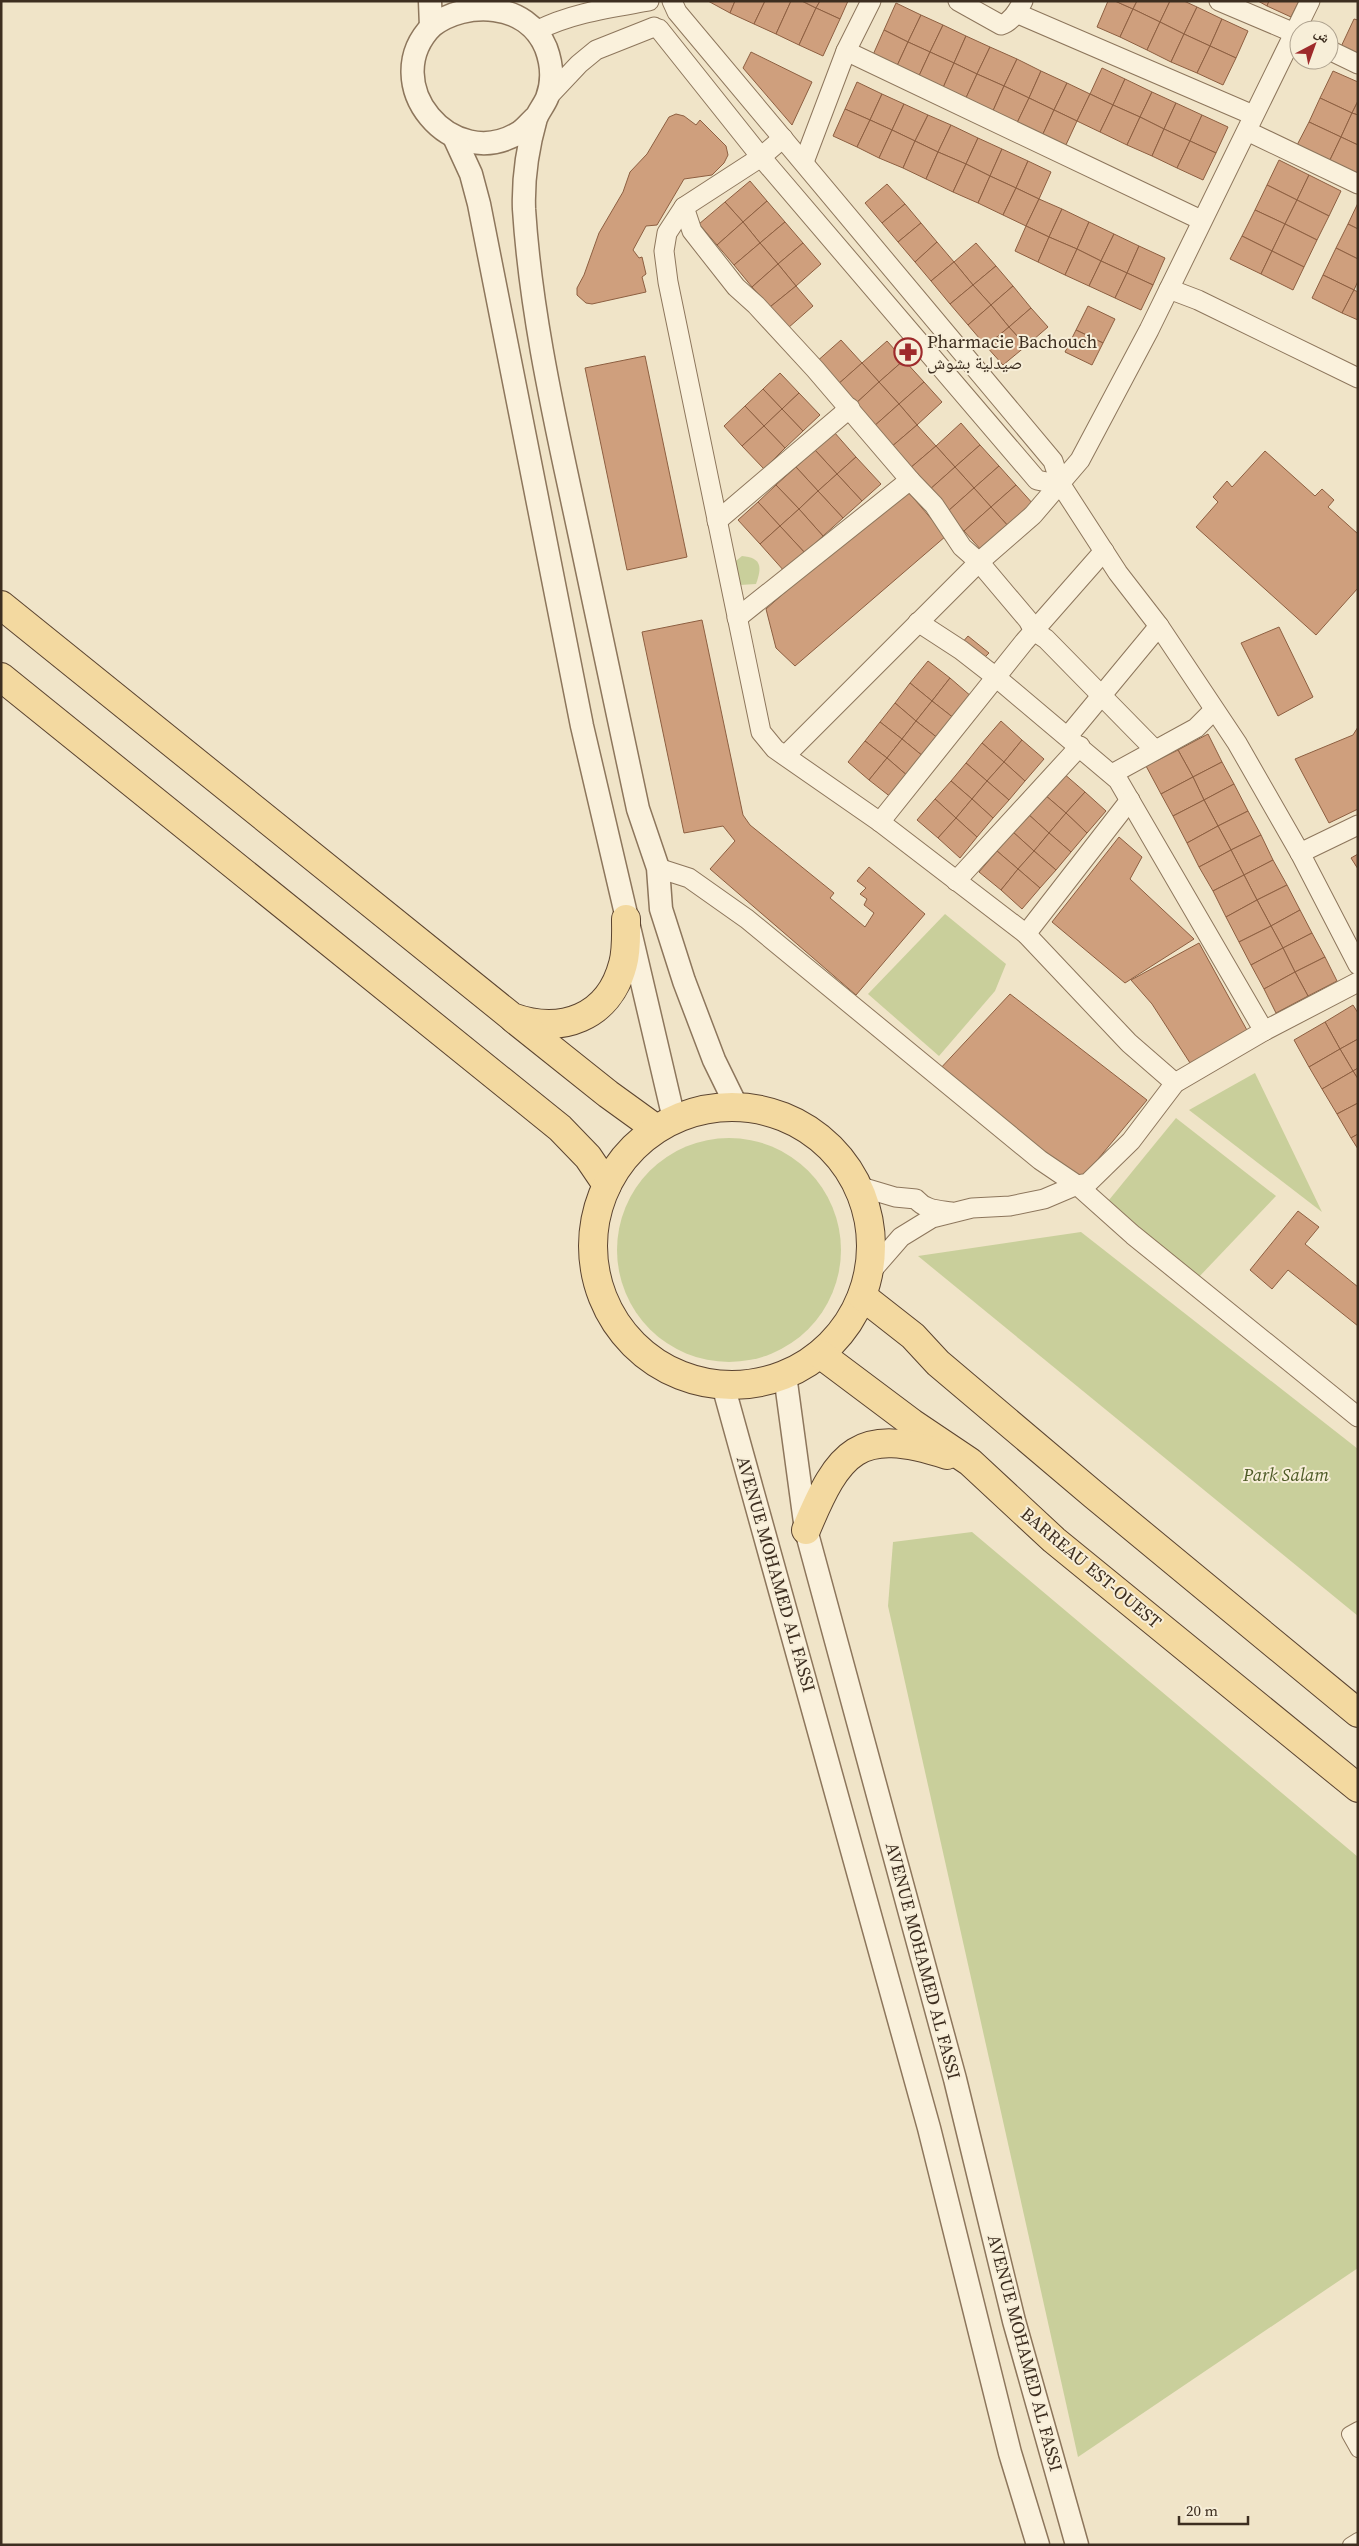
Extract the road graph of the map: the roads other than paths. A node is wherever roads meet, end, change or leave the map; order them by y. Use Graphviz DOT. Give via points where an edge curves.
graph roads {
  1 [pos="430,1"];
  2 [pos="649,1"];
  3 [pos="871,1"];
  4 [pos="958,1"];
  5 [pos="1219,1"];
  6 [pos="1310,1"];
  7 [pos="496,4"];
  8 [pos="674,7"];
  9 [pos="1020,7"];
  10 [pos="1302,20"];
  11 [pos="431,27"];
  12 [pos="657,28"];
  13 [pos="536,31"];
  14 [pos="1289,31"];
  15 [pos="1289,48"];
  16 [pos="846,51"];
  17 [pos="1339,55"];
  18 [pos="1358,64"];
  19 [pos="542,108"];
  20 [pos="1250,123"];
  21 [pos="454,137"];
  22 [pos="783,138"];
  23 [pos="761,157"];
  24 [pos="804,162"];
  25 [pos="1358,184"];
  26 [pos="684,207"];
  27 [pos="1201,220"];
  28 [pos="1169,289"];
  29 [pos="1358,378"];
  30 [pos="850,408"];
  31 [pos="910,480"];
  32 [pos="1061,484"];
  33 [pos="717,521"];
  34 [pos="1104,551"];
  35 [pos="978,562"];
  36 [pos="1,605"];
  37 [pos="737,618"];
  38 [pos="918,622"];
  39 [pos="1158,626"];
  40 [pos="1034,631"];
  41 [pos="1,678"];
  42 [pos="997,678"];
  43 [pos="1101,695"];
  44 [pos="1214,710"];
  45 [pos="1074,741"];
  46 [pos="1155,750"];
  47 [pos="786,755"];
  48 [pos="1112,774"];
  49 [pos="1130,800"];
  50 [pos="880,822"];
  51 [pos="1358,825"];
  52 [pos="1300,853"];
  53 [pos="658,868"];
  54 [pos="956,881"];
  55 [pos="626,919"];
  56 [pos="1026,934"];
  57 [pos="1358,965"];
  58 [pos="1358,982"];
  59 [pos="512,1016"];
  60 [pos="1264,1031"];
  61 [pos="1175,1083"];
  62 [pos="736,1107"];
  63 [pos="664,1123"];
  64 [pos="607,1185"];
  65 [pos="1077,1185"];
  66 [pos="858,1186"];
  67 [pos="952,1212"];
  68 [pos="866,1286"];
  69 [pos="820,1354"];
  70 [pos="785,1375"];
  71 [pos="723,1386"];
  72 [pos="1358,1417"];
  73 [pos="970,1462"];
  74 [pos="806,1530"];
  75 [pos="1358,1713"];
  76 [pos="1358,1788"];
  77 [pos="1358,2429"];
  78 [pos="1358,2450"];
  79 [pos="1358,2540"];
  80 [pos="1038,2545"];
  81 [pos="1077,2545"];
  82 [pos="1350,2545"];
  1 -- 11 [label="street"];
  2 -- 12 [label="street" via="646,21"];
  2 -- 13 [label="street" via="582,13"];
  3 -- 16 [label="street"];
  4 -- 9 [label="street" via="1002,25"];
  5 -- 14 [label="street"];
  6 -- 10 [label="street"];
  7 -- 11 [label="street" via="461,8"];
  7 -- 13 [label="street" via="524,19"];
  8 -- 12 [label="street" via="674,23"];
  8 -- 22 [label="street"];
  9 -- 20 [label="street"];
  11 -- 21 [label="street" via="421,42 413,79 417,97 426,113 438,127"];
  12 -- 19 [label="street" via="596,50 579,64"];
  12 -- 23 [label="street"];
  13 -- 19 [label="street" via="551,64 551,82"];
  15 -- 20 [label="street"];
  16 -- 24 [label="street"];
  16 -- 27 [label="street"];
  17 -- 18 [label="street"];
  19 -- 21 [label="street" via="520,132 499,140 476,142"];
  19 -- 53 [label="street" via="527,161 524,206 532,282 551,400 638,809"];
  20 -- 25 [label="street"];
  20 -- 27 [label="street"];
  21 -- 55 [label="street" via="471,174 479,204 582,726"];
  22 -- 23 [label="street"];
  22 -- 24 [label="street"];
  23 -- 26 [label="street"];
  23 -- 32 [label="street" via="1037,480"];
  24 -- 32 [label="street" via="1053,461"];
  26 -- 30 [label="street" via="692,232 736,287"];
  26 -- 33 [label="street" via="667,233 664,251"];
  27 -- 28 [label="street"];
  28 -- 29 [label="street"];
  28 -- 32 [label="street" via="1080,460"];
  30 -- 31 [label="street"];
  30 -- 33 [label="street"];
  31 -- 35 [label="street" via="934,505 962,547"];
  31 -- 37 [label="street"];
  32 -- 34 [label="street"];
  32 -- 35 [label="street" via="1033,516"];
  33 -- 37 [label="street"];
  34 -- 39 [label="street"];
  34 -- 40 [label="street"];
  35 -- 38 [label="street"];
  35 -- 40 [label="street"];
  36 -- 59 [label="main road"];
  37 -- 47 [label="street" via="761,732 771,745"];
  38 -- 42 [label="street"];
  38 -- 47 [label="street"];
  39 -- 43 [label="street"];
  39 -- 44 [label="street"];
  40 -- 42 [label="street"];
  40 -- 43 [label="street" via="1046,639"];
  41 -- 64 [label="main road" via="560,1128 588,1157"];
  42 -- 45 [label="street"];
  42 -- 50 [label="street"];
  43 -- 45 [label="street"];
  43 -- 46 [label="street"];
  44 -- 46 [label="street" via="1196,728"];
  44 -- 52 [label="street" via="1237,743"];
  45 -- 48 [label="street"];
  45 -- 54 [label="street"];
  46 -- 48 [label="street"];
  47 -- 50 [label="street"];
  48 -- 49 [label="street"];
  49 -- 56 [label="street"];
  49 -- 60 [label="street"];
  50 -- 54 [label="street"];
  51 -- 52 [label="street"];
  52 -- 57 [label="street"];
  53 -- 62 [label="street" via="662,909 684,981"];
  53 -- 65 [label="street" via="690,878 739,913 1040,1160"];
  54 -- 56 [label="street"];
  55 -- 59 [label="main road" via="623,966 611,991 595,1010 584,1017 556,1024 523,1021"];
  55 -- 63 [label="street"];
  56 -- 61 [label="street" via="1129,1043"];
  58 -- 60 [label="street"];
  59 -- 63 [label="main road" via="601,1089"];
  60 -- 61 [label="street"];
  61 -- 65 [label="street" via="1131,1141 1108,1165 1088,1183"];
  62 -- 63 [label="main road" via="708,1109"];
  62 -- 66 [label="main road" via="758,1109 799,1124 833,1150"];
  63 -- 64 [label="main road" via="620,1162"];
  64 -- 71 [label="main road" via="593,1232 593,1256 597,1280 613,1317 633,1343 652,1359 696,1380"];
  65 -- 67 [label="street" via="1044,1199"];
  65 -- 72 [label="street"];
  66 -- 67 [label="street" via="895,1198 916,1199 932,1210"];
  66 -- 68 [label="main road" via="870,1230"];
  67 -- 68 [label="street" via="932,1218 901,1237"];
  68 -- 69 [label="main road" via="852,1318"];
  68 -- 75 [label="main road" via="938,1363"];
  69 -- 70 [label="main road"];
  69 -- 73 [label="main road, BARREAU EST-OUEST"];
  70 -- 71 [label="main road" via="753,1384"];
  70 -- 74 [label="street, AVENUE MOHAMED AL FASSI"];
  71 -- 80 [label="street, AVENUE MOHAMED AL FASSI" via="929,2128 1010,2453"];
  73 -- 74 [label="main road" via="901,1443 862,1448 844,1460 833,1473"];
  73 -- 76 [label="main road, BARREAU EST-OUEST" via="1054,1540"];
  74 -- 81 [label="street, AVENUE MOHAMED AL FASSI" via="955,2079 1014,2322"];
  77 -- 78 [label="street" via="1349,2434"];
  79 -- 82 [label="street"];
}
